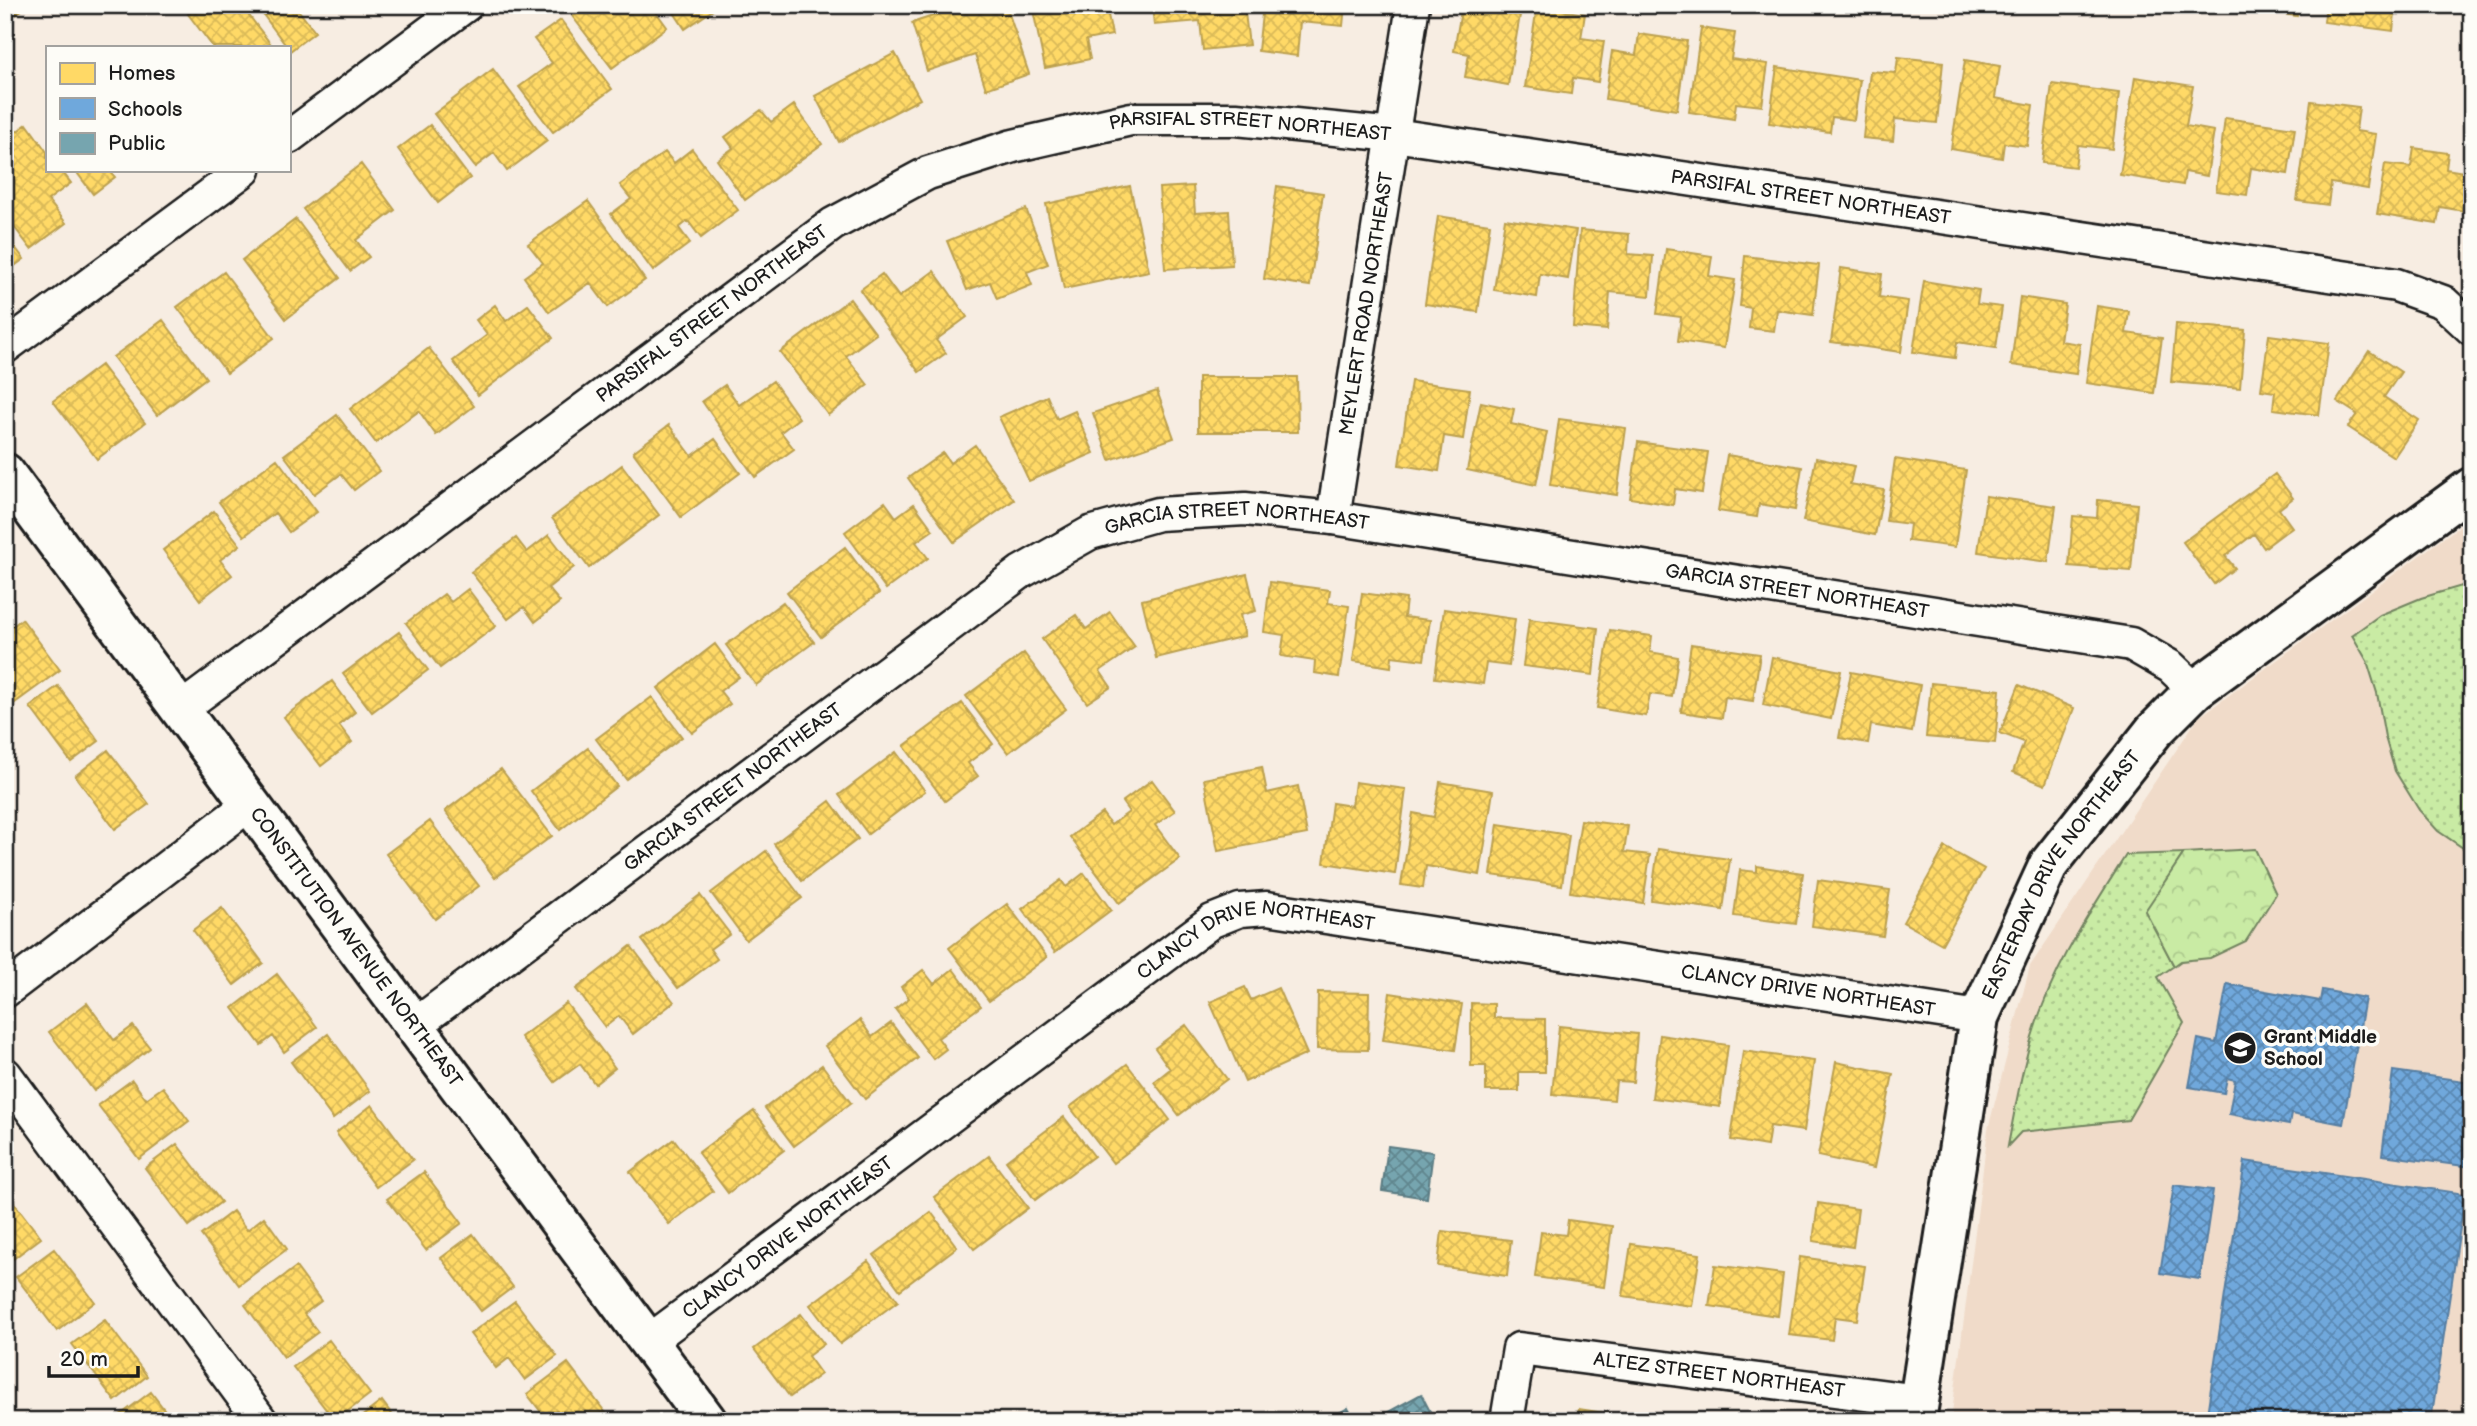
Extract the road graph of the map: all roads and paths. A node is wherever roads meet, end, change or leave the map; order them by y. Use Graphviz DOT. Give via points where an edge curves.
graph roads {
  1 [pos="466,5"];
  2 [pos="1413,5"];
  3 [pos="1394,135"];
  4 [pos="290,136"];
  5 [pos="241,172"];
  6 [pos="2472,329"];
  7 [pos="5,347"];
  8 [pos="5,472"];
  9 [pos="2472,486"];
  10 [pos="1333,518"];
  11 [pos="2195,690"];
  12 [pos="181,709"];
  13 [pos="251,803"];
  14 [pos="5,991"];
  15 [pos="1979,1017"];
  16 [pos="415,1025"];
  17 [pos="5,1074"];
  18 [pos="649,1341"];
  19 [pos="1917,1411"];
  20 [pos="261,1421"];
  21 [pos="707,1421"];
  22 [pos="1507,1421"];
  1 -- 4 [label="street"];
  2 -- 3 [label="street, MEYLERT ROAD NORTHEAST"];
  3 -- 6 [label="street, PARSIFAL STREET NORTHEAST" via="2396,285 2443,302"];
  3 -- 10 [label="street, MEYLERT ROAD NORTHEAST"];
  3 -- 12 [label="street, PARSIFAL STREET NORTHEAST" via="1236,119 1131,119 1013,146 928,173 833,224"];
  5 -- 7 [label="street"];
  8 -- 12 [label="street, CONSTITUTION AVENUE NORTHEAST"];
  9 -- 11 [label="street, EASTERDAY DRIVE NORTHEAST"];
  10 -- 11 [label="street, GARCIA STREET NORTHEAST" via="2131,644 2171,667"];
  10 -- 16 [label="street, GARCIA STREET NORTHEAST" via="1245,509 1158,514 1090,533 1021,572"];
  11 -- 15 [label="street, EASTERDAY DRIVE NORTHEAST" via="2154,731 2049,864"];
  12 -- 13 [label="street, CONSTITUTION AVENUE NORTHEAST"];
  13 -- 14 [label="street"];
  13 -- 16 [label="street, CONSTITUTION AVENUE NORTHEAST"];
  15 -- 18 [label="street, CLANCY DRIVE NORTHEAST" via="1267,908 1240,910 1212,921"];
  15 -- 19 [label="street, EASTERDAY DRIVE NORTHEAST"];
  16 -- 18 [label="street, CONSTITUTION AVENUE NORTHEAST"];
  17 -- 20 [label="street"];
  18 -- 21 [label="street, CONSTITUTION AVENUE NORTHEAST"];
  19 -- 22 [label="street, ALTEZ STREET NORTHEAST" via="1519,1349"];
}
